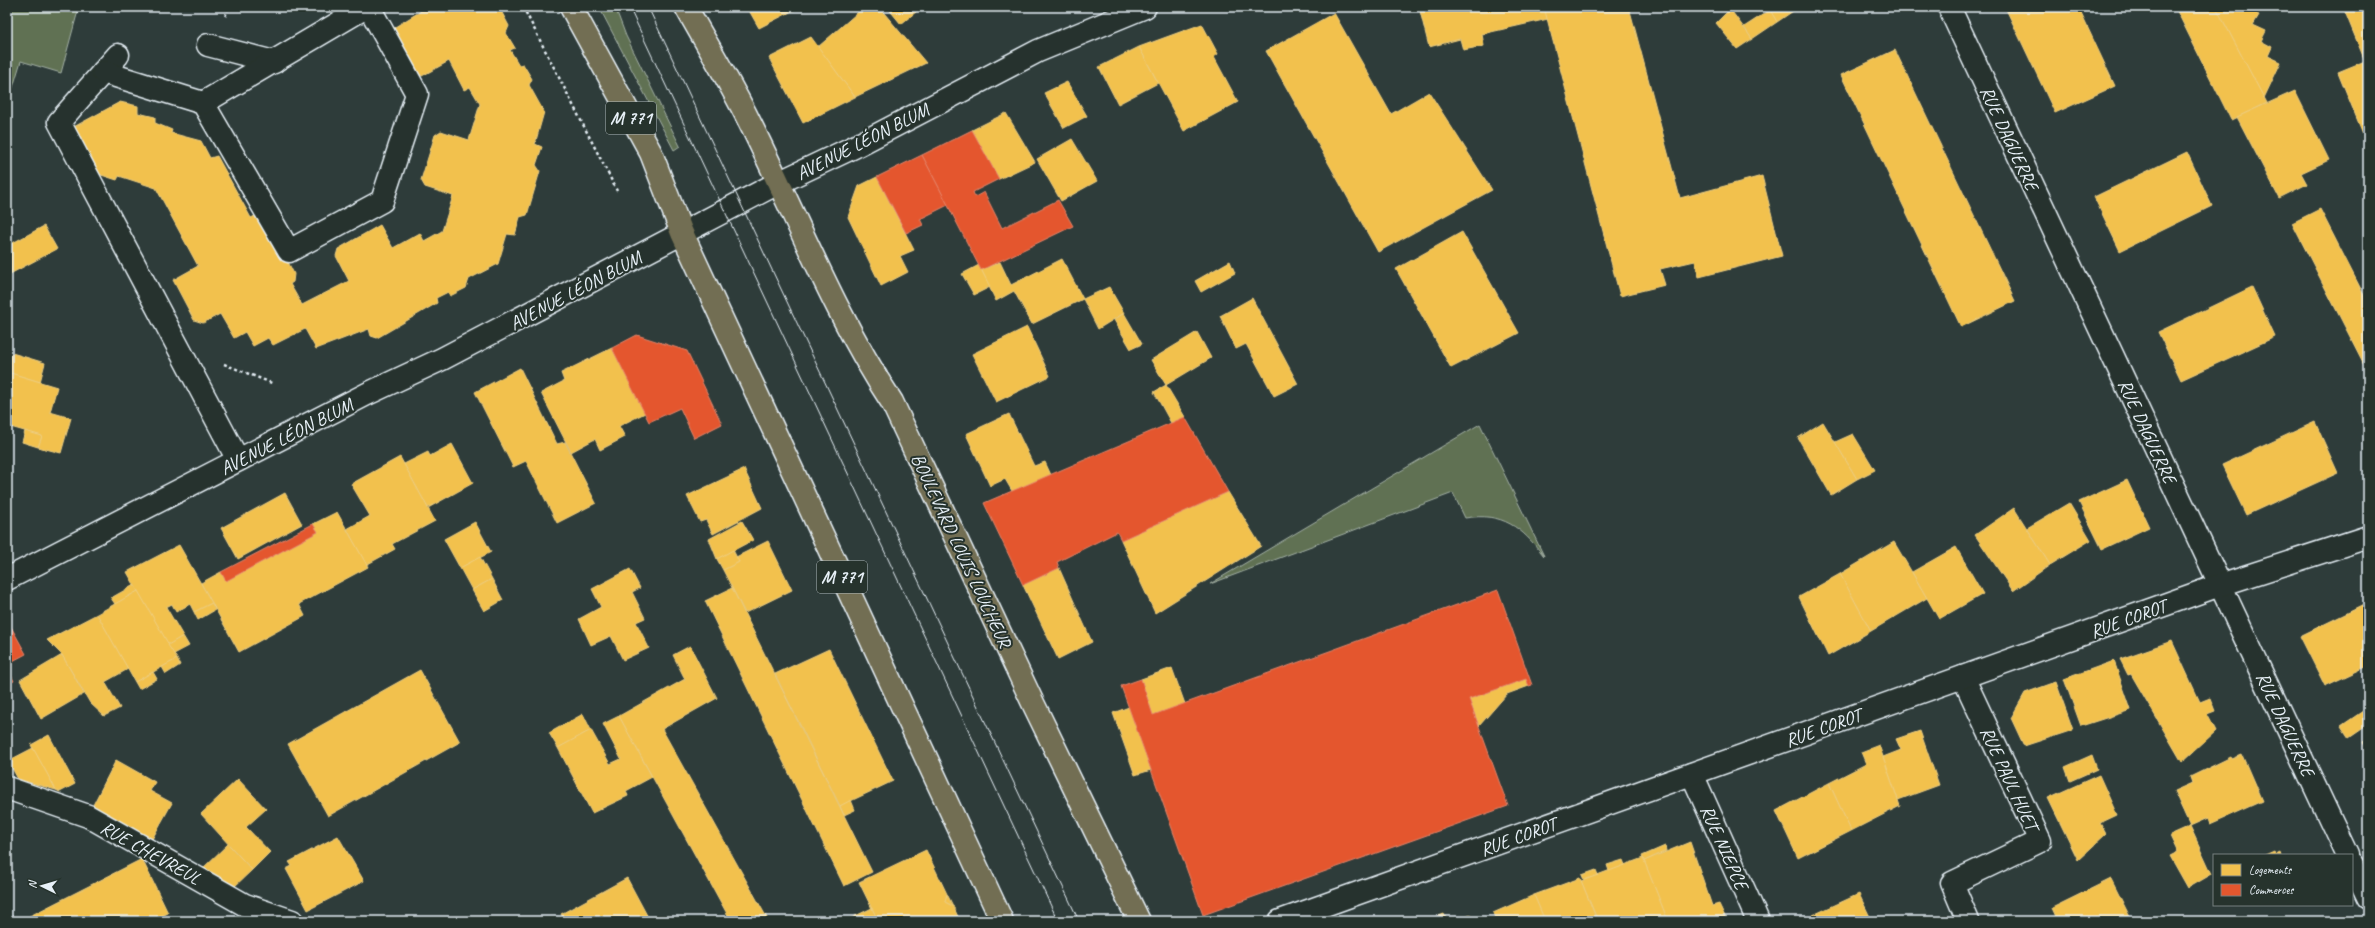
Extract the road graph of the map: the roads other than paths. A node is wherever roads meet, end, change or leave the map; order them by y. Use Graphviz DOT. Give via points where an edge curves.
graph roads {
  1 [pos="366,7"];
  2 [pos="369,7"];
  3 [pos="570,7"];
  4 [pos="686,7"];
  5 [pos="1145,7"];
  6 [pos="1949,7"];
  7 [pos="208,45"];
  8 [pos="118,55"];
  9 [pos="274,62"];
  10 [pos="103,72"];
  11 [pos="203,103"];
  12 [pos="778,183"];
  13 [pos="682,233"];
  14 [pos="238,460"];
  15 [pos="2368,537"];
  16 [pos="7,579"];
  17 [pos="2220,585"];
  18 [pos="1963,677"];
  19 [pos="1692,774"];
  20 [pos="7,788"];
  21 [pos="2347,854"];
  22 [pos="2353,867"];
  23 [pos="2368,898"];
  24 [pos="292,921"];
  25 [pos="1002,921"];
  26 [pos="1139,921"];
  27 [pos="1280,921"];
  28 [pos="1758,921"];
  29 [pos="1968,921"];
  1 -- 9 [label="street"];
  2 -- 11 [label="street" via="417,94 382,201 289,250"];
  3 -- 13 [label="main road, M 771" via="651,153"];
  4 -- 12 [label="main road, BOULEVARD LOUIS LOUCHEUR" via="749,121"];
  5 -- 12 [label="street, AVENUE LÉON BLUM" via="1038,51"];
  6 -- 17 [label="street, RUE DAGUERRE"];
  7 -- 9 [label="street"];
  8 -- 10 [label="street"];
  9 -- 11 [label="street"];
  10 -- 11 [label="street"];
  10 -- 14 [label="street" via="59,122"];
  12 -- 13 [label="street, AVENUE LÉON BLUM"];
  12 -- 26 [label="main road, BOULEVARD LOUIS LOUCHEUR" via="866,362 892,402 1032,701"];
  13 -- 14 [label="street, AVENUE LÉON BLUM" via="442,359"];
  13 -- 25 [label="main road, M 771"];
  14 -- 16 [label="street, AVENUE LÉON BLUM"];
  15 -- 17 [label="street, RUE COROT"];
  17 -- 18 [label="street, RUE COROT"];
  17 -- 21 [label="street, RUE DAGUERRE"];
  18 -- 19 [label="street, RUE COROT"];
  18 -- 29 [label="street, RUE PAUL HUET" via="2040,841 1952,883"];
  19 -- 27 [label="street, RUE COROT"];
  19 -- 28 [label="street, RUE NIEPCE"];
  20 -- 24 [label="street, RUE CHEVREUL" via="88,816 245,905"];
  22 -- 23 [label="street"];
}
